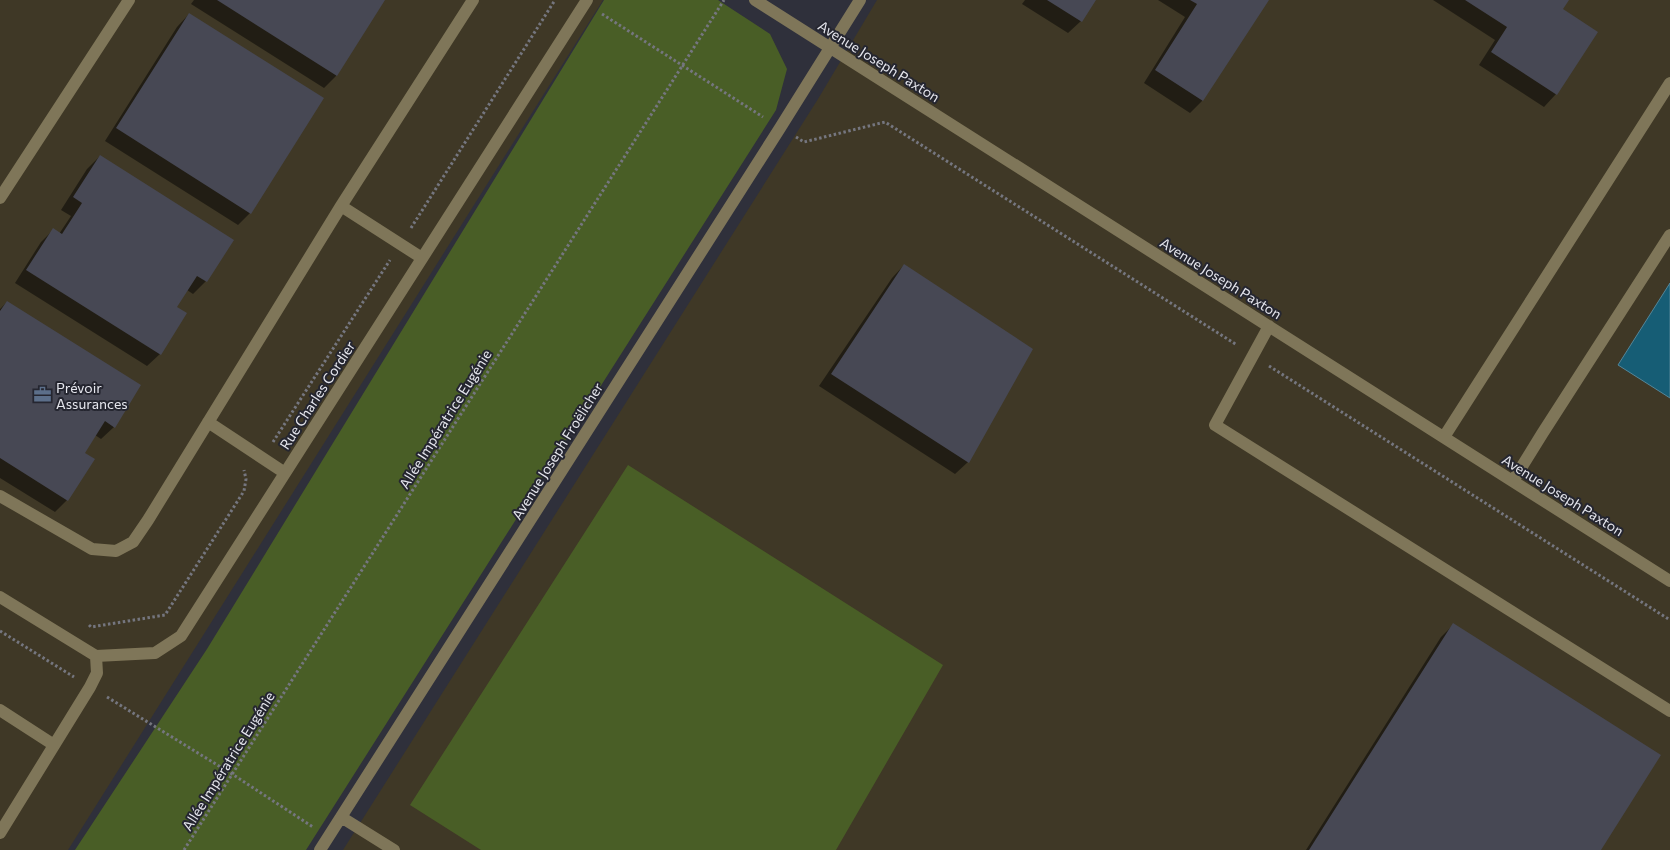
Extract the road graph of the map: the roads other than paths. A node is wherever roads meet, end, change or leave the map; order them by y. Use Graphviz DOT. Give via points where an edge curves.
graph roads {
  1 [pos="129,0"];
  2 [pos="473,0"];
  3 [pos="755,0"];
  4 [pos="860,0"];
  5 [pos="586,2"];
  6 [pos="830,48"];
  7 [pos="1670,83"];
  8 [pos="0,198"];
  9 [pos="341,206"];
  10 [pos="1670,236"];
  11 [pos="422,258"];
  12 [pos="1269,326"];
  13 [pos="208,422"];
  14 [pos="1444,437"];
  15 [pos="285,473"];
  16 [pos="1513,481"];
  17 [pos="0,496"];
  18 [pos="1670,581"];
  19 [pos="0,597"];
  20 [pos="96,656"];
  21 [pos="0,710"];
  22 [pos="1670,711"];
  23 [pos="54,745"];
  24 [pos="341,817"];
  25 [pos="0,833"];
  26 [pos="320,850"];
  27 [pos="394,850"];
  1 -- 8 [label="street"];
  2 -- 9 [label="street"];
  3 -- 6 [label="street, Avenue Joseph Paxton"];
  4 -- 6 [label="street, Avenue Joseph Froëlicher"];
  5 -- 11 [label="street, Rue Charles Cordier"];
  6 -- 12 [label="street, Avenue Joseph Paxton"];
  6 -- 24 [label="street, Avenue Joseph Froëlicher"];
  7 -- 14 [label="street"];
  9 -- 11 [label="street"];
  9 -- 13 [label="street"];
  10 -- 16 [label="street"];
  11 -- 15 [label="street, Rue Charles Cordier"];
  12 -- 14 [label="street, Avenue Joseph Paxton"];
  12 -- 22 [label="street" via="1215,426"];
  13 -- 15 [label="street"];
  13 -- 17 [label="street" via="133,542 116,551 92,549"];
  14 -- 16 [label="street, Avenue Joseph Paxton"];
  15 -- 20 [label="street, Rue Charles Cordier" via="181,636 156,653"];
  16 -- 18 [label="street, Avenue Joseph Paxton"];
  19 -- 20 [label="street"];
  20 -- 23 [label="street" via="97,673"];
  21 -- 23 [label="street"];
  23 -- 25 [label="street"];
  24 -- 26 [label="street, Avenue Joseph Froëlicher"];
  24 -- 27 [label="street"];
}
